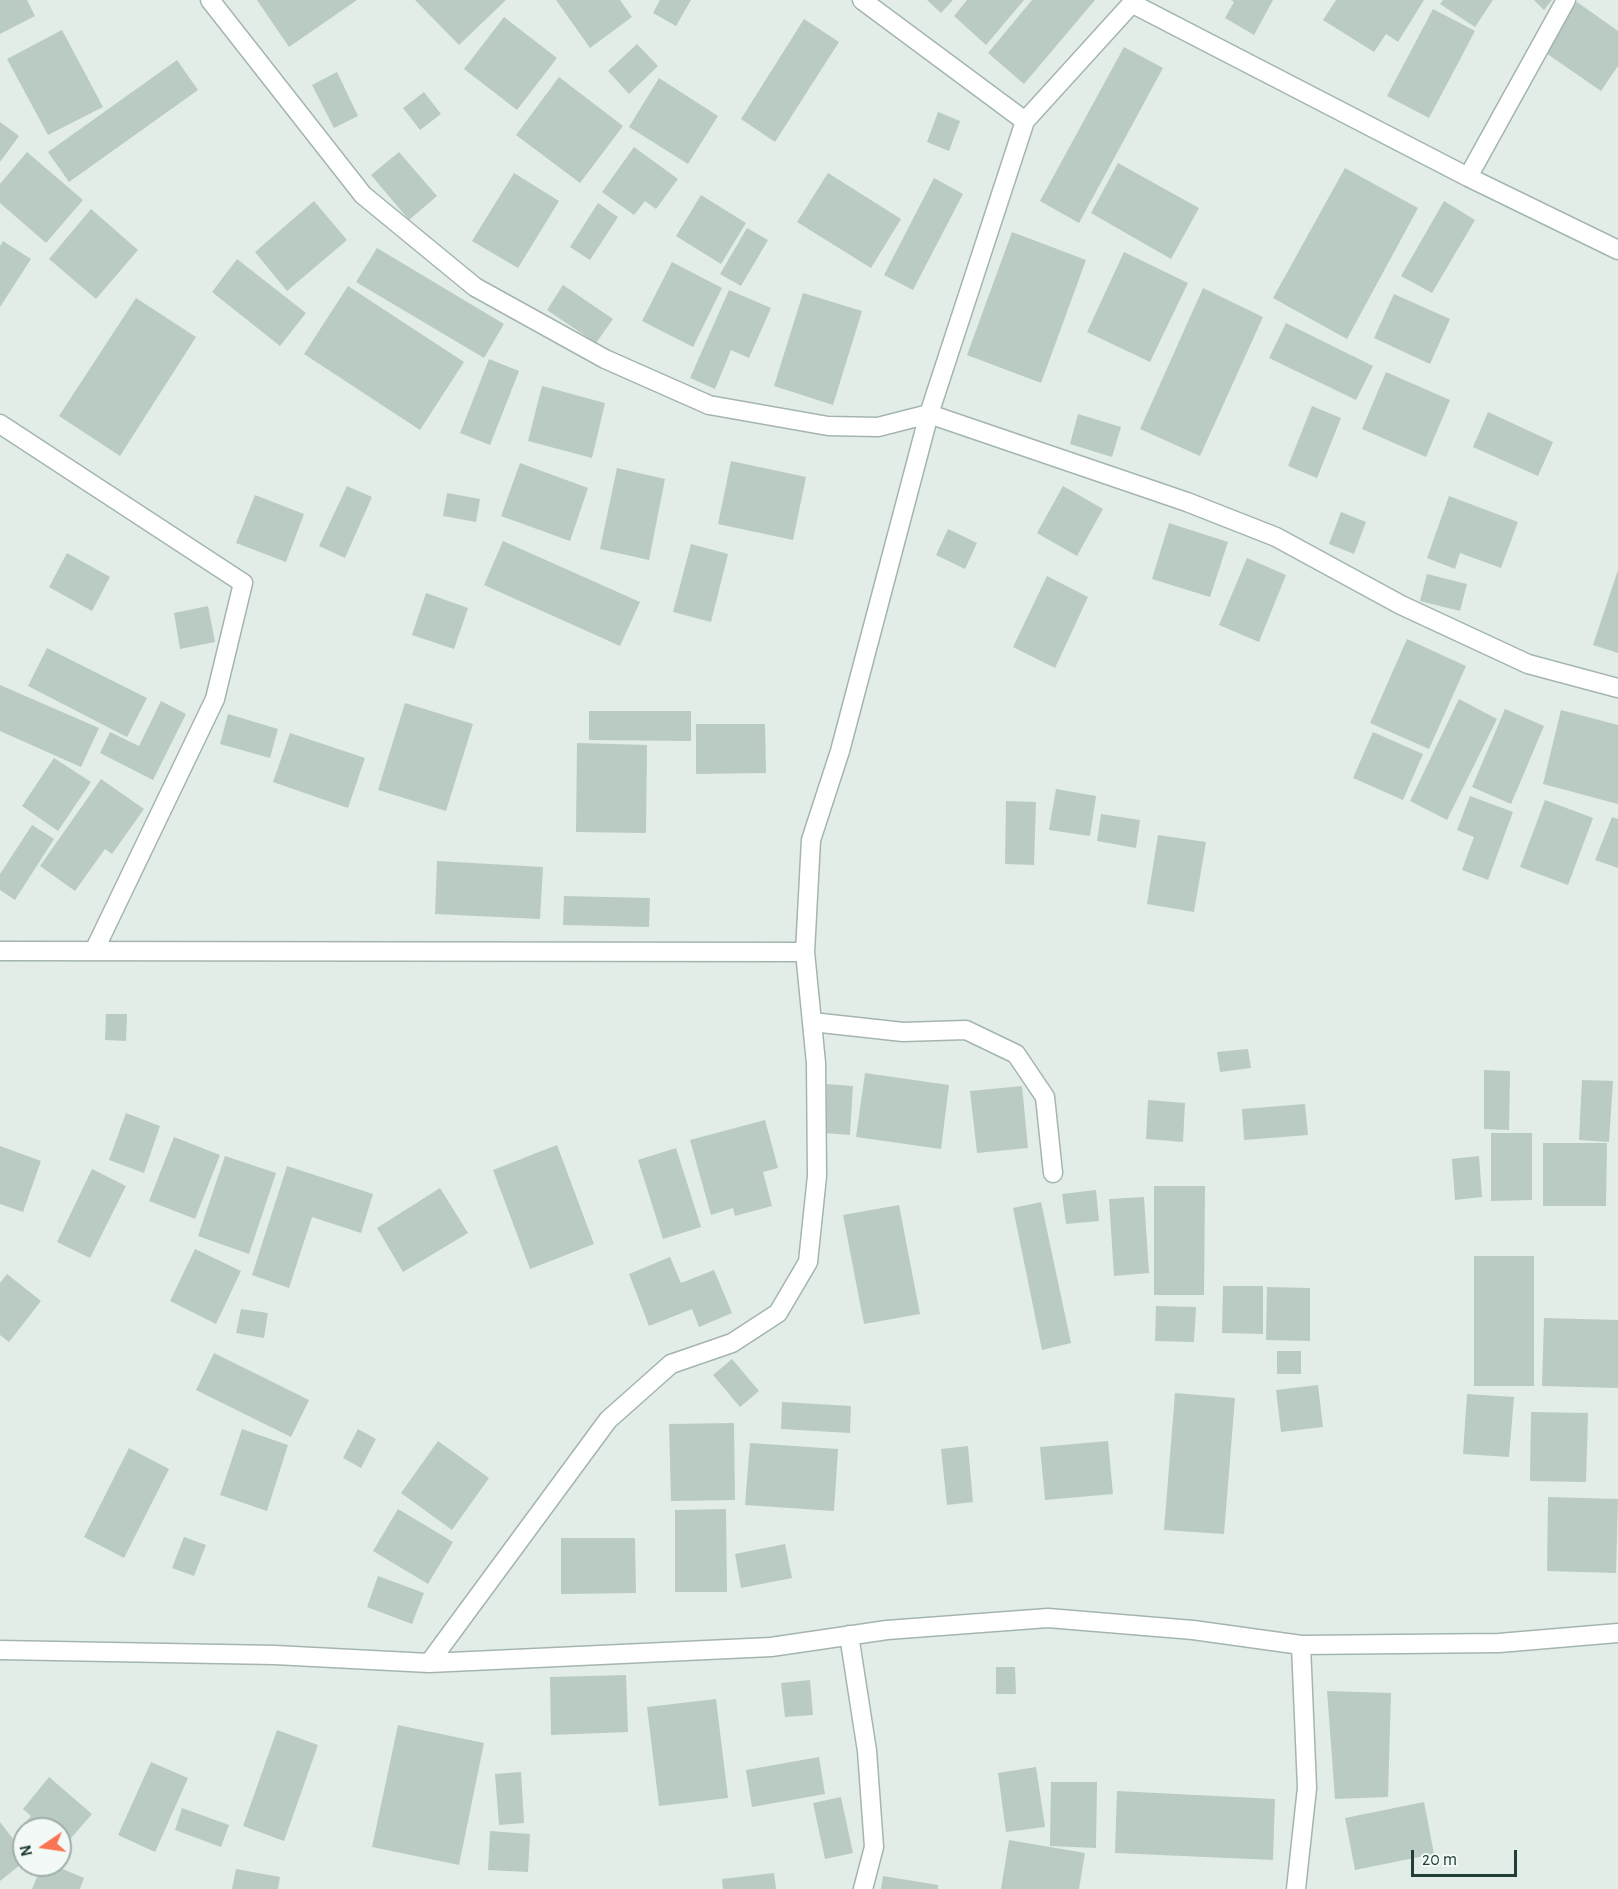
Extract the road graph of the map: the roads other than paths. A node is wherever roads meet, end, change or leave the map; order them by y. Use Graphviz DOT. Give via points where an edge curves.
graph roads {
  1 [pos="210,0"];
  2 [pos="862,0"];
  3 [pos="1566,0"];
  4 [pos="1134,2"];
  5 [pos="1025,122"];
  6 [pos="1468,177"];
  7 [pos="1618,250"];
  8 [pos="929,414"];
  9 [pos="0,424"];
  10 [pos="1618,688"];
  11 [pos="0,951"];
  12 [pos="94,951"];
  13 [pos="805,952"];
  14 [pos="812,1022"];
  15 [pos="1053,1173"];
  16 [pos="1618,1633"];
  17 [pos="849,1635"];
  18 [pos="1301,1645"];
  19 [pos="0,1650"];
  20 [pos="429,1663"];
  21 [pos="863,1889"];
  22 [pos="1296,1889"];
  1 -- 8 [label="street" via="363,195 475,287 605,359 709,405 828,426 878,427"];
  2 -- 5 [label="street"];
  3 -- 6 [label="street"];
  4 -- 5 [label="street"];
  4 -- 6 [label="street"];
  5 -- 8 [label="street"];
  6 -- 7 [label="street"];
  8 -- 10 [label="street" via="1187,502 1276,537 1401,605 1528,664"];
  8 -- 13 [label="street" via="840,751 811,840"];
  9 -- 12 [label="street" via="243,583 215,699"];
  11 -- 12 [label="street"];
  12 -- 13 [label="street"];
  13 -- 14 [label="street"];
  14 -- 15 [label="street" via="903,1032 966,1030 1016,1054 1045,1097"];
  14 -- 20 [label="street" via="817,1176 808,1262 778,1313 732,1343 671,1364 608,1420"];
  16 -- 18 [label="street" via="1499,1643"];
  17 -- 18 [label="street" via="1048,1618 1193,1630"];
  17 -- 20 [label="street" via="771,1647"];
  17 -- 21 [label="street" via="867,1751 874,1847"];
  18 -- 22 [label="street" via="1307,1788"];
  19 -- 20 [label="street" via="275,1655"];
}
